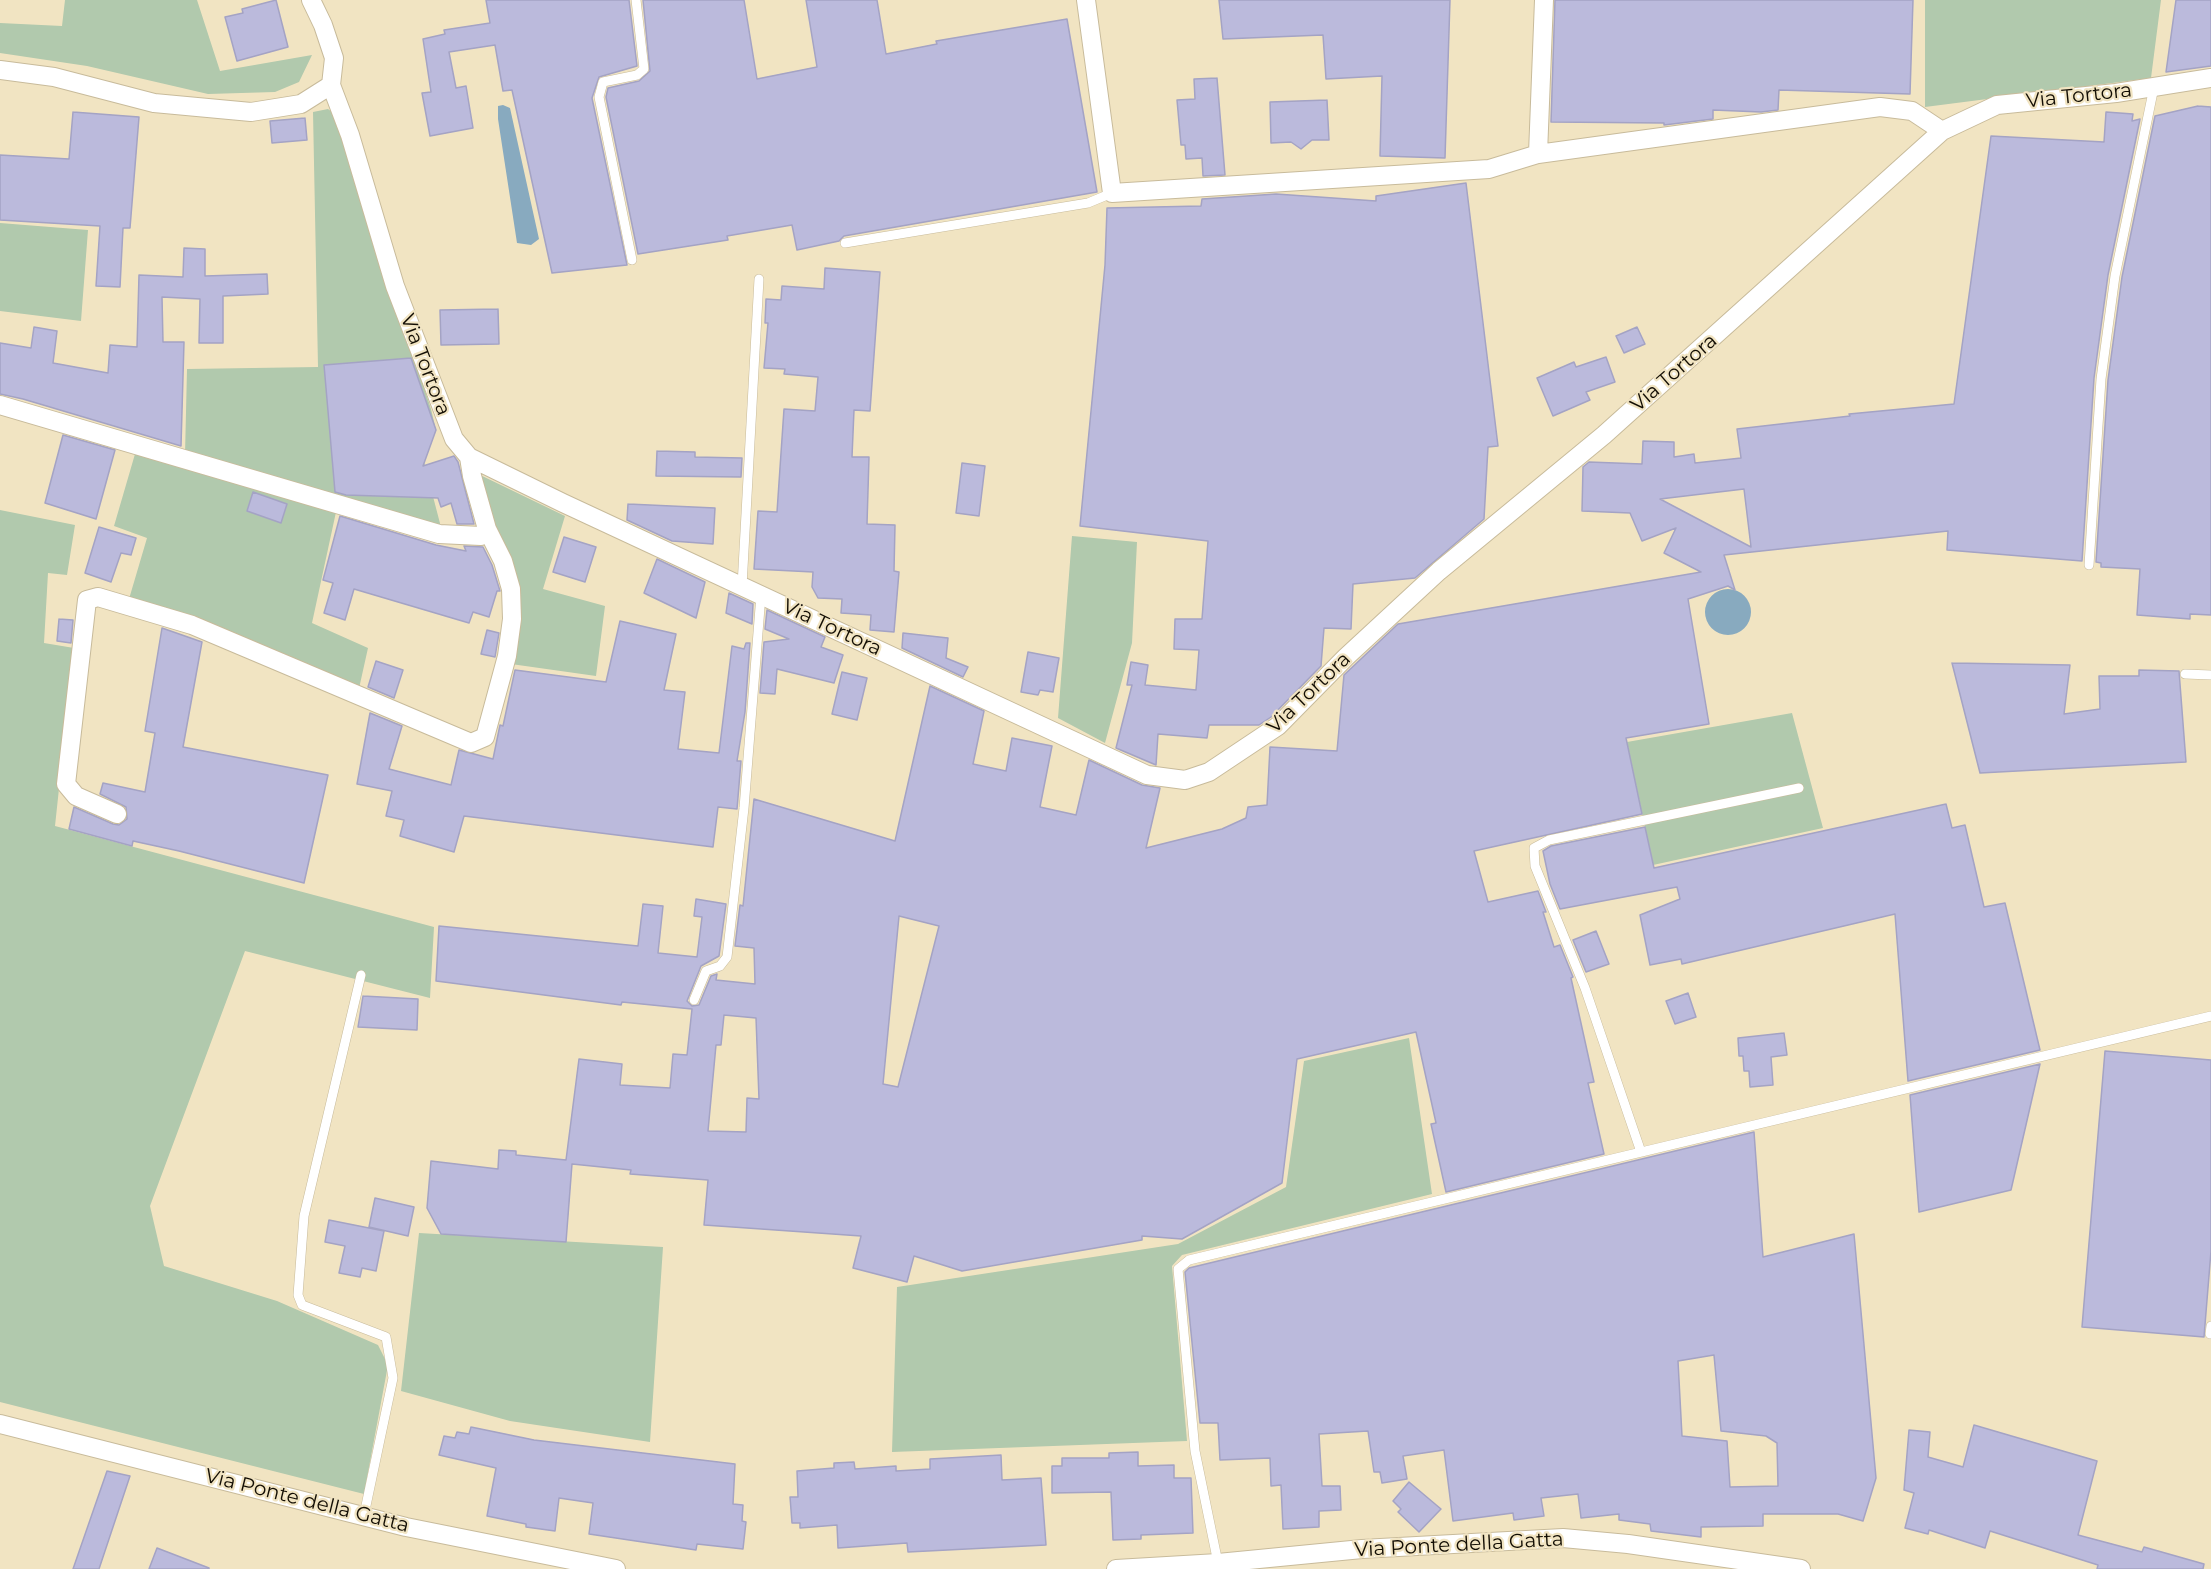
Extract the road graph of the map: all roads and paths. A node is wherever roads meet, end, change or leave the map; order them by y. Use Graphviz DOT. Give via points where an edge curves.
graph roads {
  1 [pos="311,0"];
  2 [pos="636,0"];
  3 [pos="1086,0"];
  4 [pos="1544,0"];
  5 [pos="0,70"];
  6 [pos="2211,78"];
  7 [pos="331,85"];
  8 [pos="2154,87"];
  9 [pos="1942,131"];
  10 [pos="1538,154"];
  11 [pos="1112,193"];
  12 [pos="844,243"];
  13 [pos="632,260"];
  14 [pos="759,279"];
  15 [pos="0,405"];
  16 [pos="469,457"];
  17 [pos="487,529"];
  18 [pos="2089,565"];
  19 [pos="742,586"];
  20 [pos="761,595"];
  21 [pos="2184,674"];
  22 [pos="2211,675"];
  23 [pos="1799,788"];
  24 [pos="117,814"];
  25 [pos="361,975"];
  26 [pos="694,1000"];
  27 [pos="2211,1016"];
  28 [pos="1641,1152"];
  29 [pos="2211,1326"];
  30 [pos="2210,1334"];
  31 [pos="0,1424"];
  32 [pos="364,1515"];
  33 [pos="1218,1563"];
  34 [pos="1152,1568"];
  35 [pos="616,1569"];
  36 [pos="1116,1569"];
  37 [pos="1801,1569"];
  1 -- 7 [label="street" via="334,58"];
  2 -- 13 [label="lane" via="644,69 637,75 603,82 599,97"];
  3 -- 11 [label="street"];
  4 -- 10 [label="street"];
  5 -- 7 [label="street" via="54,77 154,103 251,112 301,104"];
  6 -- 8 [label="street, Via Tortora"];
  7 -- 16 [label="street, Via Tortora" via="395,286 454,439"];
  8 -- 9 [label="street, Via Tortora" via="1997,105"];
  8 -- 18 [label="lane" via="2115,276 2104,356"];
  9 -- 10 [label="street" via="1912,111 1880,107"];
  9 -- 20 [label="street, Via Tortora" via="1604,435 1439,571 1278,726 1209,772 1185,780 1147,776"];
  10 -- 11 [label="street" via="1489,169"];
  11 -- 12 [label="lane" via="1088,203"];
  14 -- 19 [label="lane"];
  15 -- 17 [label="street" via="439,534 481,536"];
  16 -- 17 [label="street"];
  16 -- 19 [label="street, Via Tortora"];
  17 -- 24 [label="street" via="511,589 512,619 507,656 484,736 471,742 192,625 98,597 87,600 66,784 76,796"];
  19 -- 20 [label="street, Via Tortora"];
  20 -- 26 [label="lane" via="727,957 720,966 706,971"];
  21 -- 22 [label="lane"];
  23 -- 28 [label="lane" via="1550,840 1534,848 1535,866 1585,988"];
  25 -- 32 [label="lane" via="304,1216 298,1294 302,1305 387,1337 393,1378"];
  27 -- 28 [label="lane"];
  28 -- 33 [label="lane" via="1189,1260 1178,1269 1195,1451"];
  29 -- 30 [label="lane"];
  31 -- 32 [label="street, Via Ponte della Gatta"];
  32 -- 35 [label="street, Via Ponte della Gatta"];
  33 -- 34 [label="street, Via Ponte della Gatta"];
  33 -- 37 [label="street, Via Ponte della Gatta" via="1362,1549 1563,1538"];
  34 -- 36 [label="street, Via Ponte della Gatta"];
}
